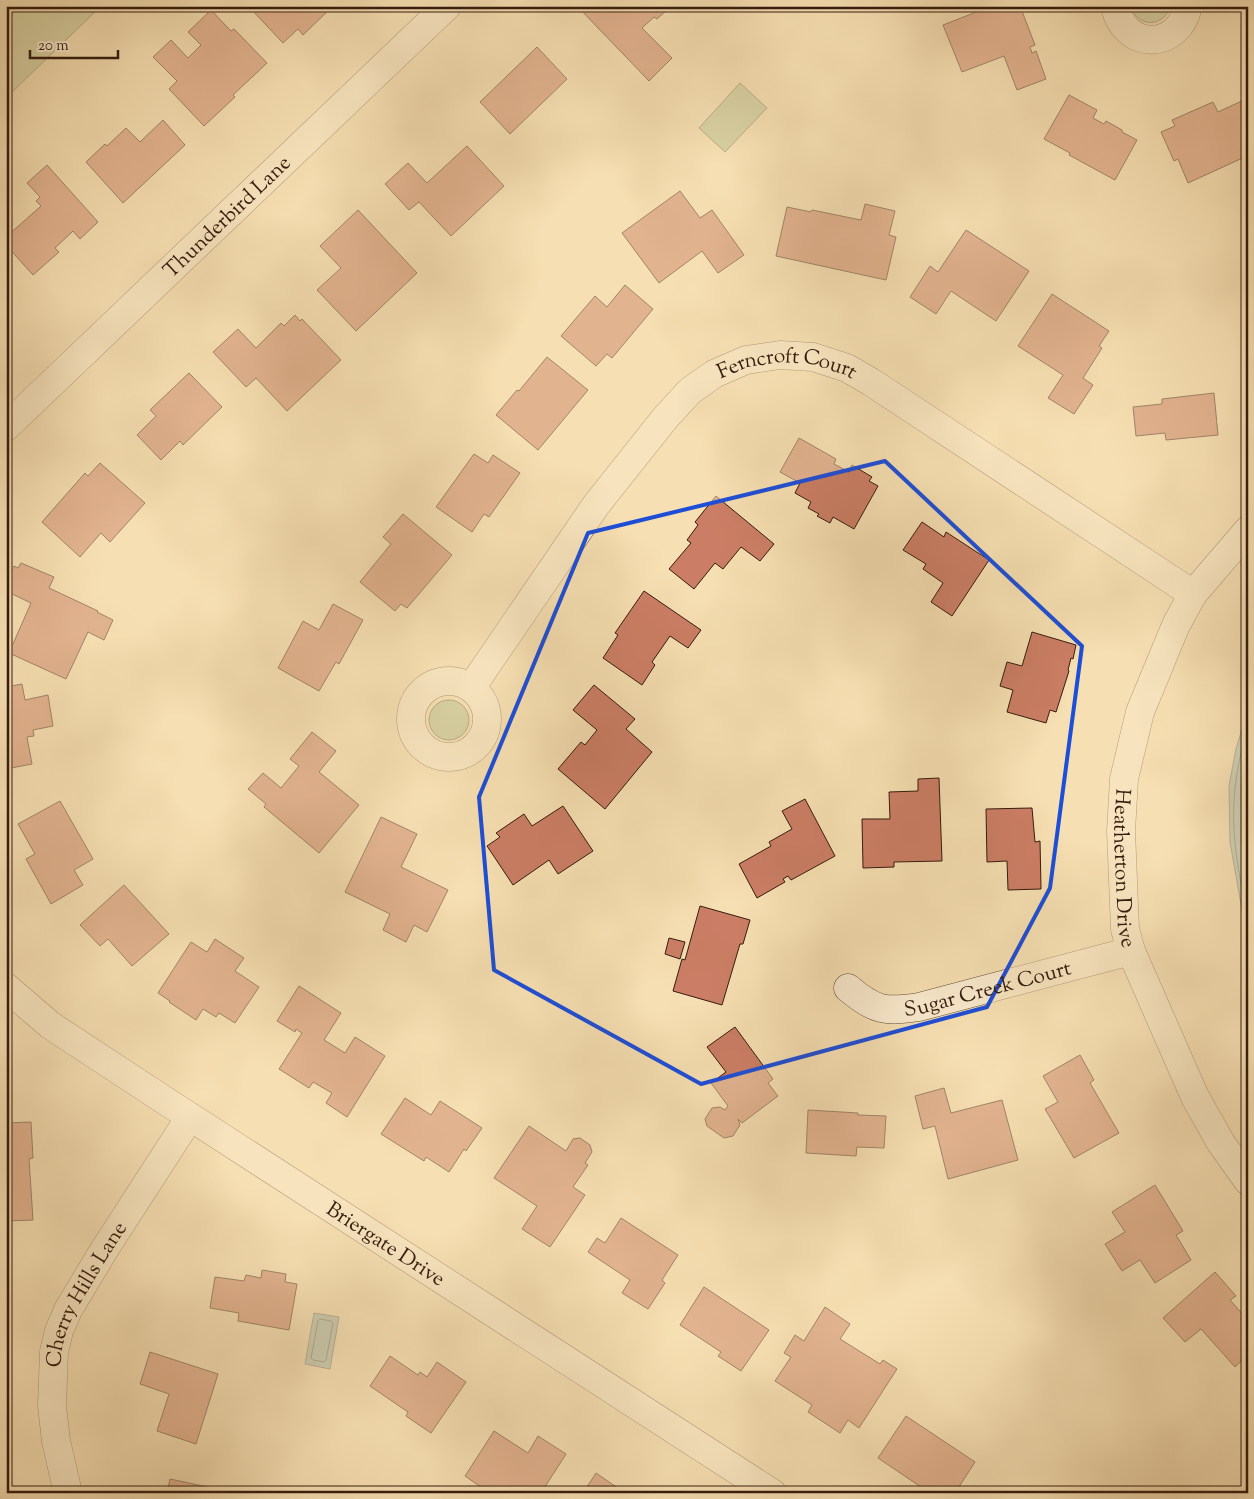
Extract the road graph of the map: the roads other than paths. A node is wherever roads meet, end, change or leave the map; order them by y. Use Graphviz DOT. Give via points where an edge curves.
graph roads {
  1 [pos="448,6"];
  2 [pos="1115,6"];
  3 [pos="1188,6"];
  4 [pos="6,427"];
  5 [pos="1248,530"];
  6 [pos="1193,594"];
  7 [pos="472,688"];
  8 [pos="1130,951"];
  9 [pos="6,987"];
  10 [pos="848,988"];
  11 [pos="190,1117"];
  12 [pos="1248,1181"];
  13 [pos="68,1493"];
  14 [pos="772,1493"];
  1 -- 4 [label="street, Thunderbird Lane"];
  2 -- 3 [label="street" via="1118,20 1126,30 1147,40 1170,35 1179,28"];
  5 -- 6 [label="street, Heatherton Drive"];
  6 -- 7 [label="street, Ferncroft Court" via="847,368 813,357 780,355 746,360 714,374 690,391 596,505"];
  6 -- 8 [label="street, Heatherton Drive" via="1176,625 1140,712 1124,779 1120,831 1125,929"];
  8 -- 10 [label="street, Sugar Creek Court" via="919,1007 885,1010 871,1006"];
  8 -- 12 [label="street, Heatherton Drive" via="1195,1097 1221,1143"];
  9 -- 11 [label="street, Briergate Drive" via="50,1025"];
  11 -- 13 [label="street, Cherry Hills Lane" via="90,1272 59,1331 54,1352 52,1406"];
  11 -- 14 [label="street, Briergate Drive"];
}
